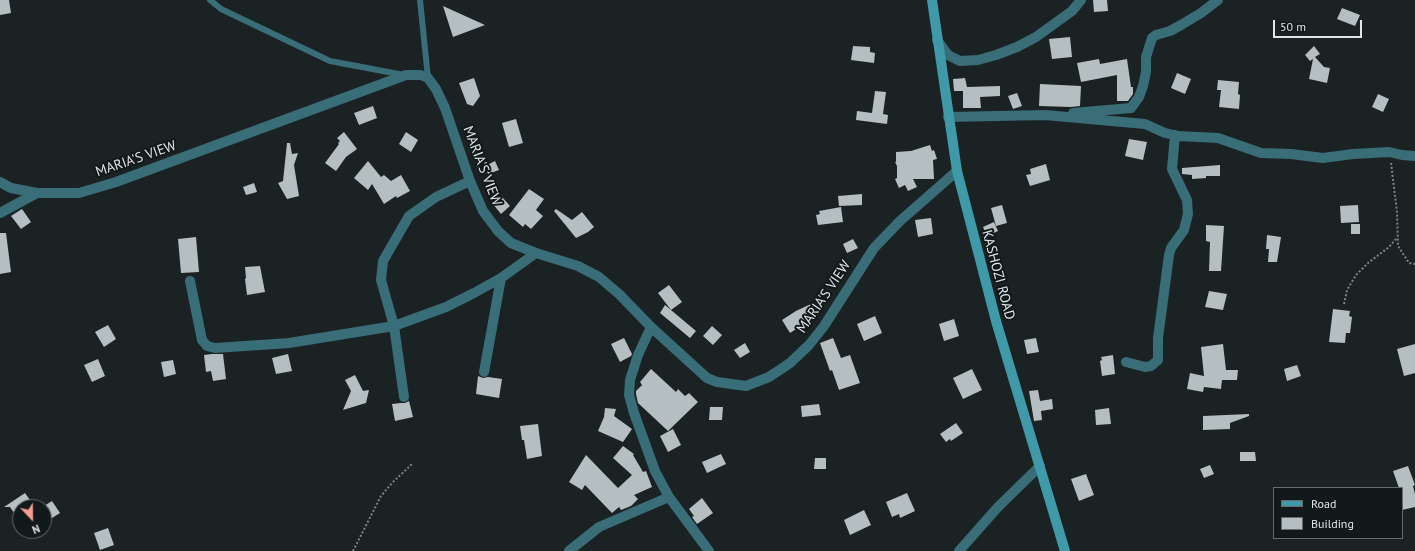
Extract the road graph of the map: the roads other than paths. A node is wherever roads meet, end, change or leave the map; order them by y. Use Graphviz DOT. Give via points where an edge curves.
graph roads {
  1 [pos="210,0"];
  2 [pos="420,0"];
  3 [pos="932,0"];
  4 [pos="1081,0"];
  5 [pos="1218,0"];
  6 [pos="937,40"];
  7 [pos="406,75"];
  8 [pos="428,78"];
  9 [pos="1045,115"];
  10 [pos="948,117"];
  11 [pos="1175,135"];
  12 [pos="1415,156"];
  13 [pos="957,171"];
  14 [pos="470,181"];
  15 [pos="0,182"];
  16 [pos="37,193"];
  17 [pos="0,213"];
  18 [pos="536,253"];
  19 [pos="501,278"];
  20 [pos="190,281"];
  21 [pos="394,326"];
  22 [pos="650,327"];
  23 [pos="1126,362"];
  24 [pos="484,372"];
  25 [pos="404,398"];
  26 [pos="1040,466"];
  27 [pos="669,497"];
  28 [pos="569,551"];
  29 [pos="709,551"];
  30 [pos="959,551"];
  31 [pos="1065,551"];
  1 -- 7 [label="lane" via="221,9 330,61"];
  2 -- 8 [label="lane"];
  3 -- 6 [label="main road, KASHOZI ROAD"];
  4 -- 6 [label="street" via="1072,11 1036,37 1017,47 978,60 960,61 948,55"];
  5 -- 9 [label="street" via="1181,25 1152,38 1146,57 1143,86 1131,108"];
  6 -- 10 [label="main road, KASHOZI ROAD"];
  7 -- 8 [label="street, MARIA'S VIEW" via="421,75"];
  7 -- 16 [label="street, MARIA'S VIEW" via="116,182 79,193"];
  8 -- 14 [label="street, MARIA'S VIEW" via="445,108"];
  9 -- 10 [label="street"];
  9 -- 11 [label="street" via="1145,124"];
  10 -- 13 [label="main road, KASHOZI ROAD"];
  11 -- 12 [label="street" via="1218,138 1261,153 1323,158 1389,152"];
  11 -- 23 [label="street" via="1172,168 1187,200 1188,214 1184,230 1169,255 1158,338 1158,360 1145,367"];
  13 -- 22 [label="street, MARIA'S VIEW" via="900,221 874,248 809,345 790,363 769,377 746,386 707,378"];
  13 -- 26 [label="main road, KASHOZI ROAD" via="996,321"];
  14 -- 18 [label="street, MARIA'S VIEW" via="483,212 498,231 511,243"];
  14 -- 21 [label="street" via="436,198 409,216 383,261 381,280"];
  15 -- 16 [label="street, MARIA'S VIEW" via="11,188"];
  16 -- 17 [label="street"];
  18 -- 19 [label="street"];
  18 -- 22 [label="street, MARIA'S VIEW" via="578,266 599,277"];
  19 -- 21 [label="street" via="446,307"];
  19 -- 24 [label="street"];
  20 -- 21 [label="street" via="202,340 207,346 215,348 289,343"];
  21 -- 25 [label="street"];
  22 -- 27 [label="street" via="630,380 629,395 655,471"];
  26 -- 30 [label="street" via="998,507"];
  26 -- 31 [label="main road, KASHOZI ROAD"];
  27 -- 28 [label="street" via="599,527"];
  27 -- 29 [label="street"];
}
